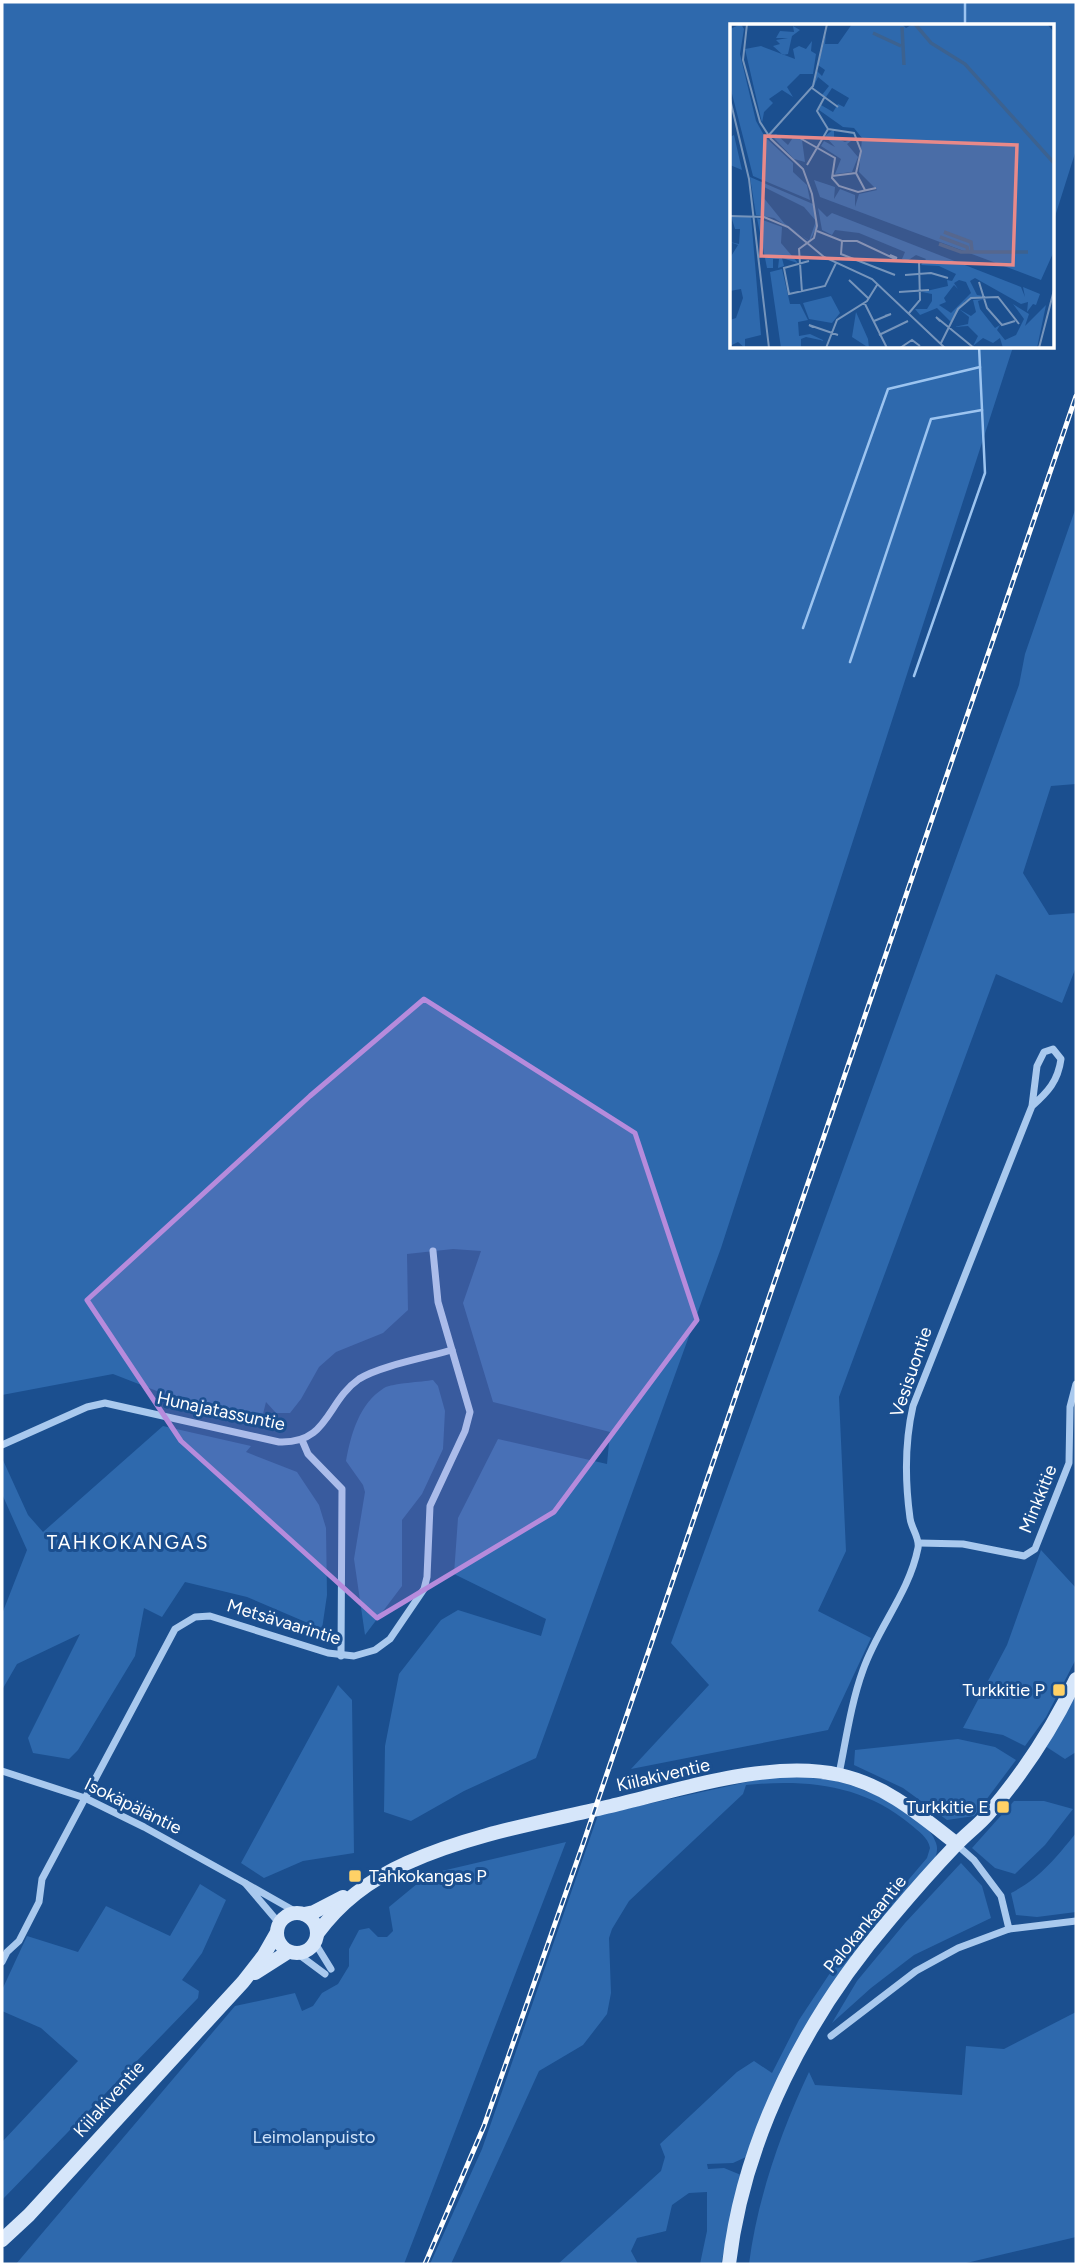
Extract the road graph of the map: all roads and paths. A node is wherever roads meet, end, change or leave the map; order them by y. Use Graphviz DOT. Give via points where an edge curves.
graph roads {
  1 [pos="1032,1106"];
  2 [pos="433,1251"];
  3 [pos="452,1350"];
  4 [pos="1076,1384"];
  5 [pos="302,1440"];
  6 [pos="2,1445"];
  7 [pos="919,1543"];
  8 [pos="341,1656"];
  9 [pos="1076,1679"];
  10 [pos="2,1771"];
  11 [pos="839,1774"];
  12 [pos="85,1798"];
  13 [pos="957,1844"];
  14 [pos="245,1883"];
  15 [pos="369,1884"];
  16 [pos="301,1913"];
  17 [pos="1076,1921"];
  18 [pos="277,1928"];
  19 [pos="1009,1929"];
  20 [pos="316,1939"];
  21 [pos="293,1953"];
  22 [pos="2,1962"];
  23 [pos="243,1982"];
  24 [pos="831,2036"];
  25 [pos="2,2240"];
  26 [pos="729,2264"];
  1 -- 1 [label="street, Vesisuontie" via="1058,1076 1060,1059 1054,1049 1044,1052 1037,1066"];
  1 -- 7 [label="street, Vesisuontie" via="913,1406 908,1429 908,1500"];
  2 -- 3 [label="street, Metsävaarintie" via="438,1302"];
  3 -- 5 [label="street, Hunajatassuntie" via="358,1380 317,1432"];
  3 -- 8 [label="street, Metsävaarintie" via="469,1403 469,1421 430,1506 426,1583 390,1639 366,1654"];
  4 -- 7 [label="street, Minkkitie" via="1070,1407 1069,1463 1035,1549 1024,1556 963,1544"];
  5 -- 6 [label="street, Hunajatassuntie" via="279,1442 105,1403"];
  5 -- 8 [label="street" via="308,1454 342,1489"];
  7 -- 11 [label="street" via="908,1584 863,1670"];
  8 -- 12 [label="street, Metsävaarintie" via="210,1616 187,1620 171,1633"];
  9 -- 13 [label="street, Palokankaantie" via="1015,1779"];
  10 -- 12 [label="street, Isokäpäläntie"];
  11 -- 13 [label="street, Kiilakiventie" via="900,1800"];
  11 -- 15 [label="street, Kiilakiventie" via="794,1770 746,1775 561,1818 453,1845"];
  12 -- 14 [label="street, Isokäpäläntie"];
  12 -- 22 [label="street, Metsävaarintie" via="42,1879 34,1912"];
  13 -- 19 [label="street" via="1001,1896"];
  13 -- 26 [label="street, Palokankaantie" via="847,1971 808,2035 775,2098 750,2168"];
  14 -- 16 [label="street, Isokäpäläntie"];
  14 -- 18 [label="street, Isokäpäläntie"];
  15 -- 16 [label="street, Kiilakiventie" via="314,1912"];
  15 -- 20 [label="street, Kiilakiventie" via="331,1915"];
  16 -- 18 [label="street" via="287,1915"];
  16 -- 20 [label="street" via="313,1921"];
  17 -- 19 [label="street"];
  18 -- 21 [label="street" via="280,1945"];
  18 -- 23 [label="street, Kiilakiventie"];
  19 -- 24 [label="street" via="958,1948 916,1971"];
  20 -- 21 [label="street" via="308,1950"];
  20 -- 21 [label="street" via="328,1971"];
  21 -- 23 [label="street, Kiilakiventie"];
  23 -- 25 [label="street, Kiilakiventie"];
}
